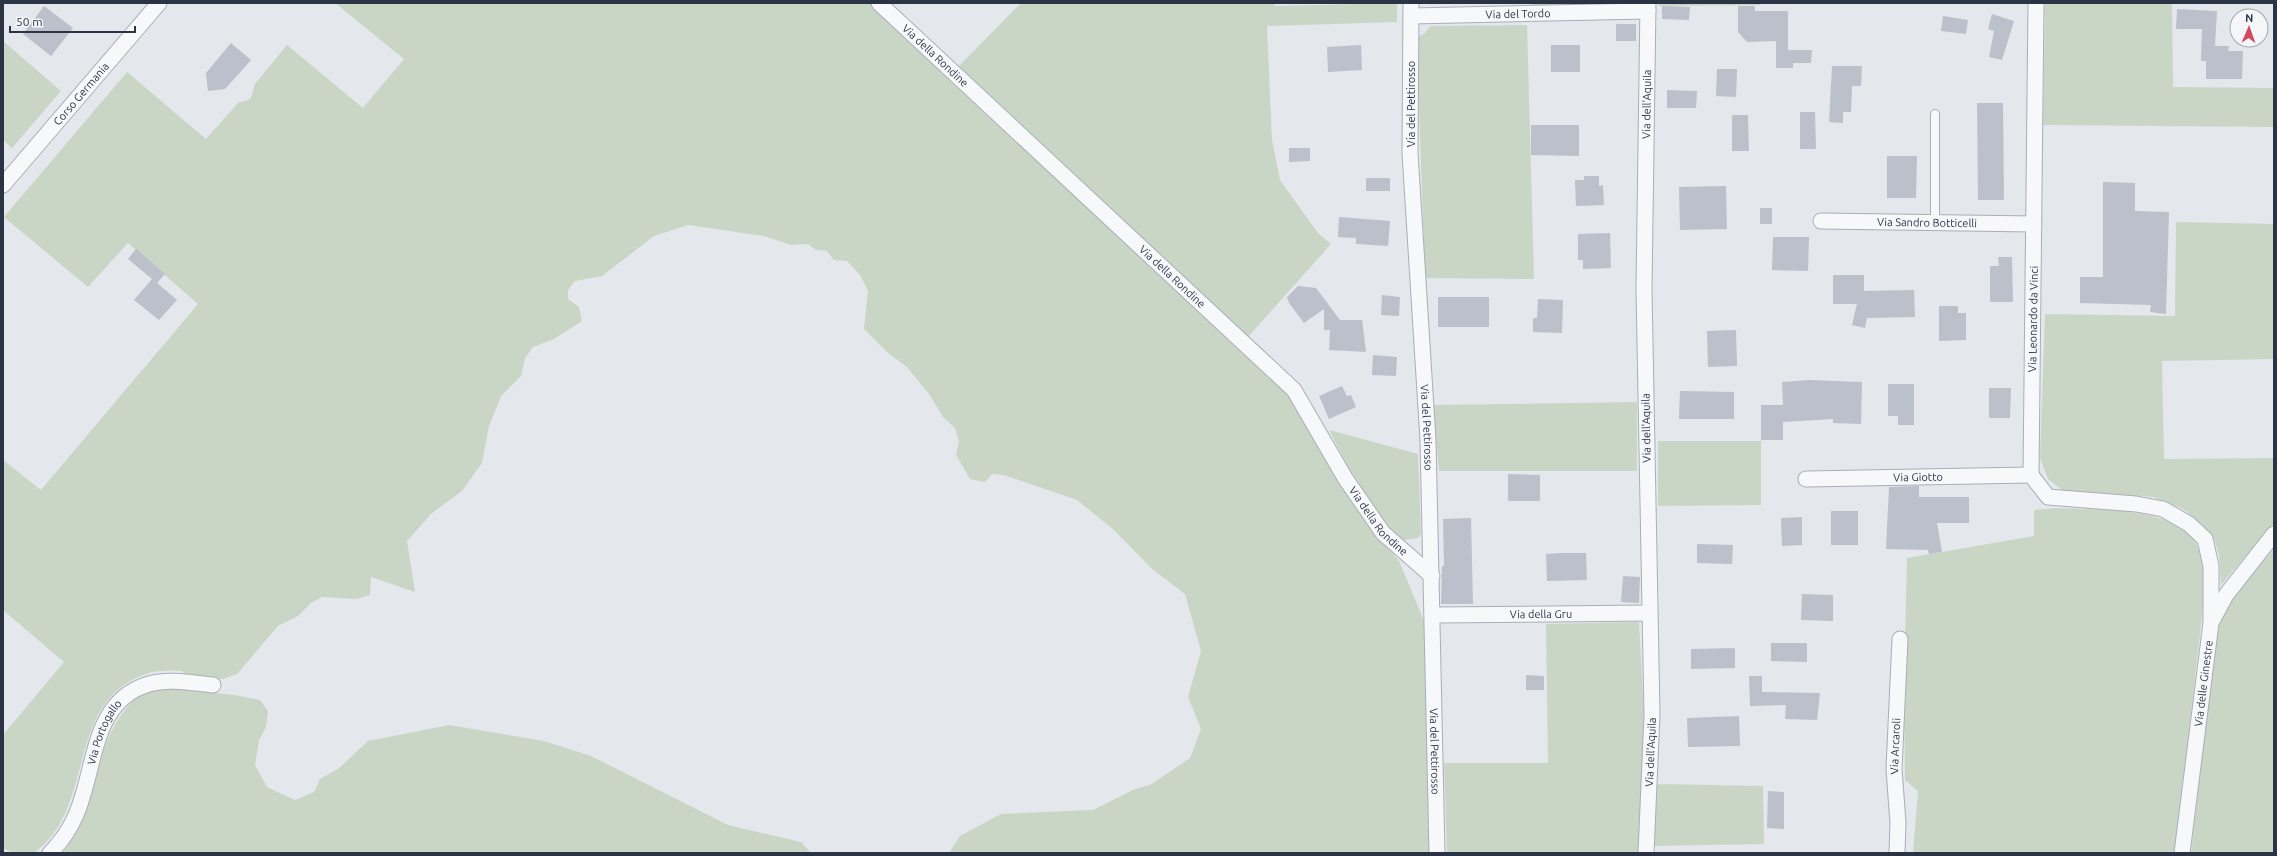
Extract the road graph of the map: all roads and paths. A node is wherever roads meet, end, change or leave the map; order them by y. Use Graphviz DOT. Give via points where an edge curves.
graph roads {
  1 [pos="159,3"];
  2 [pos="879,3"];
  3 [pos="2036,3"];
  4 [pos="1648,7"];
  5 [pos="1411,9"];
  6 [pos="1936,114"];
  7 [pos="3,185"];
  8 [pos="1821,221"];
  9 [pos="1935,223"];
  10 [pos="2034,224"];
  11 [pos="2031,475"];
  12 [pos="1806,479"];
  13 [pos="2274,534"];
  14 [pos="1432,576"];
  15 [pos="1650,613"];
  16 [pos="1433,615"];
  17 [pos="2211,623"];
  18 [pos="1900,640"];
  19 [pos="213,685"];
  20 [pos="50,853"];
  21 [pos="1437,853"];
  22 [pos="1646,853"];
  23 [pos="1897,853"];
  24 [pos="2182,853"];
  1 -- 7 [label="street, Corso Germania"];
  2 -- 14 [label="street, Via della Rondine" via="1294,390 1345,478 1383,533"];
  3 -- 10 [label="street, Via Leonardo da Vinci"];
  4 -- 5 [label="street, Via del Tordo"];
  4 -- 15 [label="street, Via dell'Aquila" via="1644,289"];
  5 -- 14 [label="street, Via del Pettirosso" via="1410,153 1428,440"];
  6 -- 9 [label="lane"];
  8 -- 9 [label="street, Via Sandro Botticelli"];
  9 -- 10 [label="street, Via Sandro Botticelli"];
  10 -- 11 [label="street, Via Leonardo da Vinci"];
  11 -- 12 [label="street, Via Giotto"];
  11 -- 17 [label="street" via="2048,497 2136,504 2163,509 2178,516 2205,539 2211,566"];
  13 -- 17 [label="street, Via delle Ginestre" via="2226,595"];
  14 -- 16 [label="street, Via del Pettirosso"];
  15 -- 16 [label="street, Via della Gru"];
  15 -- 22 [label="street, Via dell'Aquila" via="1652,715"];
  16 -- 21 [label="street, Via del Pettirosso"];
  17 -- 24 [label="street, Via delle Ginestre" via="2189,781"];
  18 -- 23 [label="street, Via Arcaroli" via="1894,769 1898,823"];
  19 -- 20 [label="street, Via Portogallo" via="164,681 149,684 117,703 104,722 82,799 69,829"];
}
